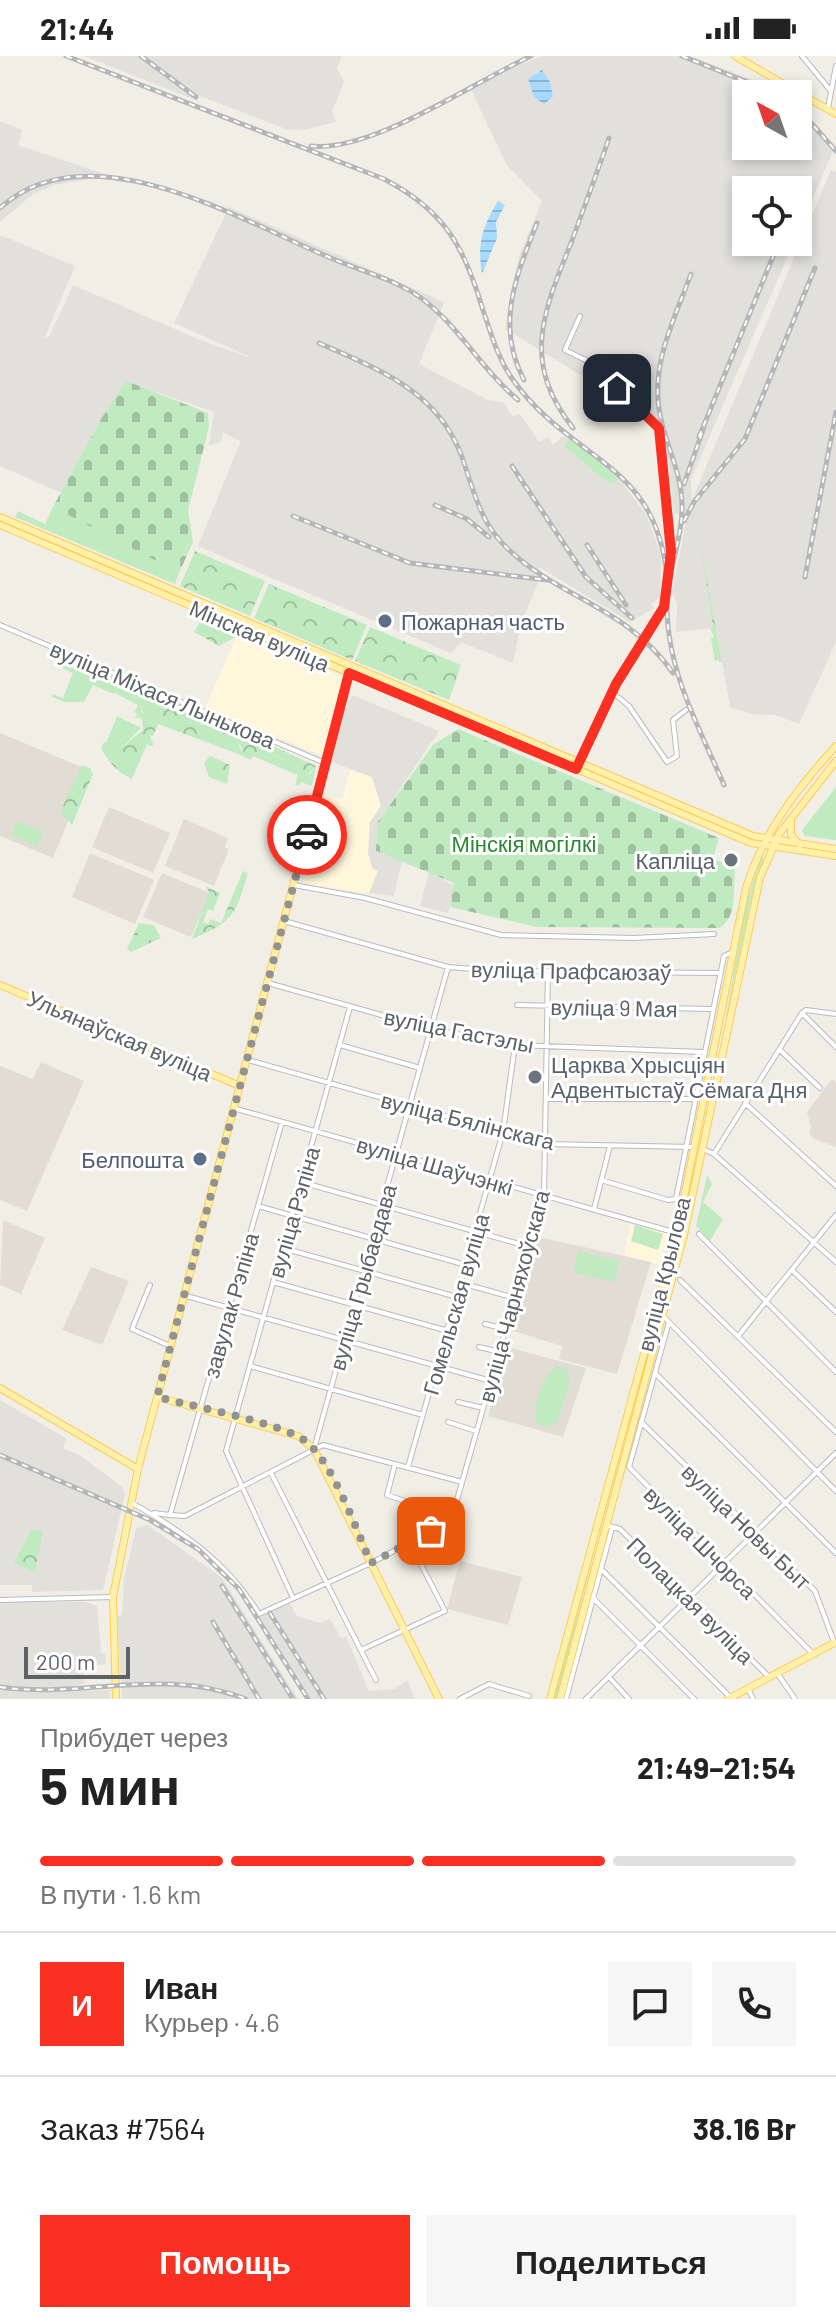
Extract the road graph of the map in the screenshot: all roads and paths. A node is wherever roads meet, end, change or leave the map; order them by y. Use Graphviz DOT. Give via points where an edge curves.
graph roads {
  1 [pos="735,56"];
  2 [pos="802,56"];
  3 [pos="836,66"];
  4 [pos="830,90"];
  5 [pos="828,108"];
  6 [pos="836,114"];
  7 [pos="580,316"];
  8 [pos="0,517"];
  9 [pos="5,524"];
  10 [pos="0,625"];
  11 [pos="350,670"];
  12 [pos="612,692"];
  13 [pos="686,710"];
  14 [pos="836,746"];
  15 [pos="824,759"];
  16 [pos="325,763"];
  17 [pos="834,763"];
  18 [pos="578,766"];
  19 [pos="793,813"];
  20 [pos="762,843"];
  21 [pos="773,845"];
  22 [pos="800,845"];
  23 [pos="836,849"];
  24 [pos="836,856"];
  25 [pos="294,885"];
  26 [pos="284,921"];
  27 [pos="714,934"];
  28 [pos="733,952"];
  29 [pos="448,967"];
  30 [pos="548,971"];
  31 [pos="720,973"];
  32 [pos="268,983"];
  33 [pos="0,985"];
  34 [pos="517,1005"];
  35 [pos="350,1007"];
  36 [pos="547,1007"];
  37 [pos="712,1009"];
  38 [pos="804,1011"];
  39 [pos="836,1014"];
  40 [pos="431,1029"];
  41 [pos="722,1030"];
  42 [pos="340,1045"];
  43 [pos="515,1045"];
  44 [pos="546,1047"];
  45 [pos="836,1047"];
  46 [pos="780,1050"];
  47 [pos="703,1052"];
  48 [pos="248,1060"];
  49 [pos="420,1068"];
  50 [pos="329,1084"];
  51 [pos="240,1086"];
  52 [pos="820,1088"];
  53 [pos="546,1099"];
  54 [pos="694,1099"];
  55 [pos="745,1103"];
  56 [pos="409,1106"];
  57 [pos="233,1108"];
  58 [pos="282,1122"];
  59 [pos="316,1131"];
  60 [pos="503,1132"];
  61 [pos="545,1144"];
  62 [pos="610,1145"];
  63 [pos="690,1147"];
  64 [pos="701,1149"];
  65 [pos="397,1154"];
  66 [pos="714,1154"];
  67 [pos="490,1180"];
  68 [pos="601,1180"];
  69 [pos="301,1182"];
  70 [pos="836,1186"];
  71 [pos="544,1195"];
  72 [pos="382,1205"];
  73 [pos="258,1206"];
  74 [pos="594,1209"];
  75 [pos="292,1215"];
  76 [pos="836,1215"];
  77 [pos="475,1232"];
  78 [pos="680,1234"];
  79 [pos="699,1234"];
  80 [pos="373,1238"];
  81 [pos="815,1243"];
  82 [pos="530,1247"];
  83 [pos="283,1248"];
  84 [pos="836,1262"];
  85 [pos="466,1265"];
  86 [pos="364,1271"];
  87 [pos="793,1271"];
  88 [pos="680,1280"];
  89 [pos="273,1282"];
  90 [pos="461,1283"];
  91 [pos="150,1285"];
  92 [pos="183,1295"];
  93 [pos="457,1297"];
  94 [pos="515,1298"];
  95 [pos="768,1303"];
  96 [pos="354,1306"];
  97 [pos="230,1307"];
  98 [pos="836,1312"];
  99 [pos="662,1315"];
  100 [pos="264,1316"];
  101 [pos="669,1322"];
  102 [pos="485,1324"];
  103 [pos="506,1329"];
  104 [pos="448,1331"];
  105 [pos="739,1335"];
  106 [pos="344,1339"];
  107 [pos="170,1346"];
  108 [pos="479,1347"];
  109 [pos="500,1352"];
  110 [pos="438,1365"];
  111 [pos="250,1366"];
  112 [pos="836,1372"];
  113 [pos="654,1376"];
  114 [pos="491,1381"];
  115 [pos="643,1385"];
  116 [pos="0,1388"];
  117 [pos="331,1389"];
  118 [pos="157,1397"];
  119 [pos="458,1402"];
  120 [pos="483,1408"];
  121 [pos="201,1409"];
  122 [pos="423,1415"];
  123 [pos="235,1417"];
  124 [pos="448,1422"];
  125 [pos="641,1422"];
  126 [pos="476,1431"];
  127 [pos="836,1432"];
  128 [pos="314,1449"];
  129 [pos="836,1453"];
  130 [pos="615,1456"];
  131 [pos="623,1459"];
  132 [pos="395,1464"];
  133 [pos="408,1467"];
  134 [pos="138,1469"];
  135 [pos="817,1472"];
  136 [pos="271,1473"];
  137 [pos="462,1482"];
  138 [pos="240,1488"];
  139 [pos="836,1491"];
  140 [pos="405,1501"];
  141 [pos="132,1503"];
  142 [pos="785,1503"];
  143 [pos="150,1513"];
  144 [pos="170,1515"];
  145 [pos="609,1526"];
  146 [pos="754,1535"];
  147 [pos="410,1543"];
  148 [pos="836,1553"];
  149 [pos="371,1563"];
  150 [pos="723,1565"];
  151 [pos="601,1569"];
  152 [pos="325,1584"];
  153 [pos="113,1597"];
  154 [pos="293,1598"];
  155 [pos="593,1598"];
  156 [pos="690,1598"];
  157 [pos="0,1600"];
  158 [pos="659,1628"];
  159 [pos="405,1630"];
  160 [pos="835,1642"];
  161 [pos="641,1646"];
  162 [pos="360,1651"];
  163 [pos="813,1654"];
  164 [pos="777,1673"];
  165 [pos="609,1677"];
  166 [pos="769,1677"];
  167 [pos="376,1680"];
  168 [pos="748,1688"];
  169 [pos="529,1696"];
  170 [pos="588,1698"];
  171 [pos="729,1698"];
  172 [pos="116,1699"];
  173 [pos="439,1699"];
  174 [pos="460,1699"];
  175 [pos="550,1699"];
  176 [pos="563,1699"];
  177 [pos="629,1699"];
  178 [pos="694,1699"];
  179 [pos="753,1699"];
  180 [pos="795,1699"];
  1 -- 5 [label="main road"];
  2 -- 4 [label="street"];
  3 -- 4 [label="street"];
  4 -- 5 [label="street"];
  5 -- 6 [label="main road"];
  7 -- 12 [label="street" via="565,350 596,365 659,428 671,529 664,607"];
  8 -- 9 [label="main road, Мінская вуліца"];
  9 -- 11 [label="main road, Мінская вуліца"];
  10 -- 16 [label="street, вуліца Міхася Лынькова"];
  11 -- 16 [label="main road"];
  11 -- 18 [label="main road, Мінская вуліца"];
  12 -- 13 [label="street" via="621,696 667,762 677,756 673,720"];
  12 -- 18 [label="street"];
  14 -- 15 [label="main road, вуліца Крылова"];
  15 -- 17 [label="main road"];
  15 -- 20 [label="main road, вуліца Крылова"];
  16 -- 25 [label="main road"];
  17 -- 19 [label="main road, вуліца Крылова"];
  18 -- 20 [label="main road, Мінская вуліца"];
  19 -- 21 [label="main road, вуліца Крылова"];
  19 -- 22 [label="main road" via="790,831"];
  20 -- 21 [label="main road, Мінская вуліца"];
  20 -- 28 [label="main road, вуліца Крылова"];
  21 -- 22 [label="main road, Мінская вуліца"];
  21 -- 24 [label="main road, Мінская вуліца"];
  21 -- 41 [label="main road, вуліца Крылова" via="752,905"];
  22 -- 23 [label="main road, Мінская вуліца"];
  25 -- 26 [label="main road"];
  25 -- 27 [label="street" via="365,898 495,935"];
  26 -- 29 [label="street, вуліца Прафсаюзаў"];
  26 -- 32 [label="main road"];
  28 -- 31 [label="street" via="724,956"];
  28 -- 41 [label="main road, вуліца Крылова"];
  29 -- 30 [label="street, вуліца Прафсаюзаў"];
  29 -- 40 [label="street, вуліца Грыбаедава"];
  30 -- 31 [label="street, вуліца Прафсаюзаў"];
  30 -- 36 [label="street, вуліца Чарняхоўскага"];
  31 -- 37 [label="street"];
  32 -- 35 [label="street, вуліца Гастэлы"];
  32 -- 48 [label="main road"];
  33 -- 51 [label="main road, Ульянаўская вуліца"];
  34 -- 36 [label="street, вуліца 9 Мая"];
  35 -- 40 [label="street, вуліца Гастэлы"];
  35 -- 42 [label="street, вуліца Рэпіна"];
  36 -- 37 [label="street, вуліца 9 Мая"];
  36 -- 44 [label="street, вуліца Чарняхоўскага"];
  37 -- 47 [label="street"];
  38 -- 39 [label="street"];
  38 -- 45 [label="street"];
  38 -- 46 [label="street"];
  40 -- 43 [label="street, вуліца Гастэлы"];
  40 -- 49 [label="street, вуліца Грыбаедава"];
  41 -- 63 [label="main road, вуліца Крылова"];
  41 -- 64 [label="main road, вуліца Крылова"];
  42 -- 49 [label="street"];
  42 -- 50 [label="street, вуліца Рэпіна"];
  43 -- 44 [label="street, вуліца Гастэлы"];
  43 -- 60 [label="street, Гомельская вуліца"];
  44 -- 47 [label="street, вуліца Гастэлы"];
  44 -- 53 [label="street, вуліца Чарняхоўскага"];
  46 -- 52 [label="street"];
  46 -- 55 [label="street"];
  47 -- 54 [label="street"];
  48 -- 50 [label="street, вуліца Бялінскага"];
  48 -- 51 [label="main road"];
  49 -- 56 [label="street, вуліца Грыбаедава"];
  50 -- 56 [label="street, вуліца Бялінскага"];
  50 -- 59 [label="street, вуліца Рэпіна"];
  51 -- 57 [label="main road"];
  53 -- 54 [label="street"];
  53 -- 61 [label="street, вуліца Чарняхоўскага"];
  54 -- 63 [label="street"];
  55 -- 66 [label="street"];
  55 -- 70 [label="street"];
  56 -- 60 [label="street, вуліца Бялінскага"];
  56 -- 65 [label="street, вуліца Грыбаедава"];
  57 -- 58 [label="street, вуліца Шаўчэнкі"];
  57 -- 92 [label="main road"];
  58 -- 59 [label="street, вуліца Шаўчэнкі"];
  58 -- 73 [label="street, завулак Рэпіна"];
  59 -- 65 [label="street, вуліца Шаўчэнкі"];
  59 -- 69 [label="street, вуліца Рэпіна"];
  60 -- 61 [label="street, вуліца Бялінскага"];
  60 -- 67 [label="street, Гомельская вуліца"];
  61 -- 62 [label="street, вуліца Бялінскага"];
  61 -- 71 [label="street, вуліца Чарняхоўскага"];
  62 -- 63 [label="street, вуліца Бялінскага"];
  62 -- 68 [label="street"];
  63 -- 68 [label="street, вуліца Крылова" via="676,1199"];
  63 -- 78 [label="main road, вуліца Крылова"];
  64 -- 66 [label="street"];
  64 -- 78 [label="main road, вуліца Крылова"];
  65 -- 67 [label="street, вуліца Шаўчэнкі"];
  65 -- 72 [label="street, вуліца Грыбаедава"];
  66 -- 81 [label="street"];
  67 -- 71 [label="street, вуліца Шаўчэнкі"];
  67 -- 77 [label="street, Гомельская вуліца"];
  68 -- 74 [label="street"];
  69 -- 72 [label="street"];
  69 -- 75 [label="street, вуліца Рэпіна"];
  71 -- 74 [label="street, вуліца Шаўчэнкі"];
  71 -- 82 [label="street, вуліца Чарняхоўскага"];
  72 -- 77 [label="street"];
  72 -- 80 [label="street, вуліца Грыбаедава"];
  73 -- 75 [label="street"];
  73 -- 97 [label="street, завулак Рэпіна"];
  74 -- 78 [label="street, вуліца Шаўчэнкі"];
  75 -- 80 [label="street"];
  75 -- 83 [label="street, вуліца Рэпіна"];
  76 -- 81 [label="street"];
  77 -- 82 [label="street"];
  77 -- 85 [label="street, Гомельская вуліца"];
  78 -- 99 [label="main road, вуліца Крылова"];
  78 -- 130 [label="main road, вуліца Крылова"];
  79 -- 95 [label="street"];
  80 -- 85 [label="street"];
  80 -- 86 [label="street, вуліца Грыбаедава"];
  81 -- 84 [label="street"];
  81 -- 87 [label="street"];
  82 -- 94 [label="street, вуліца Чарняхоўскага"];
  83 -- 86 [label="street"];
  83 -- 89 [label="street, вуліца Рэпіна"];
  85 -- 90 [label="street, Гомельская вуліца"];
  86 -- 93 [label="street"];
  86 -- 96 [label="street, вуліца Грыбаедава"];
  87 -- 95 [label="street"];
  87 -- 98 [label="street"];
  88 -- 105 [label="street"];
  89 -- 96 [label="street"];
  89 -- 100 [label="street, вуліца Рэпіна"];
  90 -- 93 [label="street, Гомельская вуліца"];
  90 -- 94 [label="street"];
  91 -- 107 [label="street" via="132,1329"];
  92 -- 97 [label="street"];
  92 -- 107 [label="main road"];
  93 -- 104 [label="street, Гомельская вуліца"];
  94 -- 103 [label="street, вуліца Чарняхоўскага"];
  95 -- 105 [label="street"];
  95 -- 112 [label="street"];
  96 -- 104 [label="street"];
  96 -- 106 [label="street, вуліца Грыбаедава"];
  97 -- 100 [label="street"];
  97 -- 121 [label="street, завулак Рэпіна"];
  99 -- 101 [label="street"];
  99 -- 115 [label="main road, вуліца Крылова"];
  100 -- 106 [label="street"];
  100 -- 111 [label="street, вуліца Рэпіна"];
  101 -- 113 [label="street, вуліца Шчорса"];
  101 -- 135 [label="street"];
  102 -- 103 [label="street"];
  103 -- 109 [label="street, вуліца Чарняхоўскага"];
  104 -- 110 [label="street, Гомельская вуліца"];
  105 -- 127 [label="street"];
  106 -- 110 [label="street"];
  106 -- 117 [label="street, вуліца Грыбаедава"];
  107 -- 118 [label="main road"];
  108 -- 109 [label="street"];
  109 -- 114 [label="street, вуліца Чарняхоўскага"];
  110 -- 114 [label="street"];
  110 -- 122 [label="street, Гомельская вуліца"];
  111 -- 117 [label="street"];
  111 -- 123 [label="street, вуліца Рэпіна"];
  113 -- 115 [label="street"];
  113 -- 125 [label="street, вуліца Шчорса"];
  113 -- 142 [label="street"];
  114 -- 120 [label="street, вуліца Чарняхоўскага"];
  115 -- 131 [label="main road, вуліца Крылова"];
  116 -- 134 [label="main road"];
  117 -- 122 [label="street"];
  117 -- 128 [label="street, вуліца Грыбаедава"];
  118 -- 121 [label="main road"];
  118 -- 134 [label="main road"];
  119 -- 120 [label="street"];
  120 -- 126 [label="street, вуліца Чарняхоўскага"];
  121 -- 123 [label="main road"];
  121 -- 144 [label="street, завулак Рэпіна"];
  122 -- 133 [label="street, Гомельская вуліца"];
  123 -- 128 [label="main road" via="298,1436"];
  123 -- 138 [label="street, вуліца Рэпіна" via="226,1451"];
  124 -- 126 [label="street"];
  125 -- 146 [label="street, вуліца Новы Быт"];
  125 -- 150 [label="street, вуліца Шчорса" via="632,1472"];
  126 -- 137 [label="street, вуліца Чарняхоўскага"];
  128 -- 132 [label="street" via="323,1445"];
  128 -- 136 [label="street"];
  128 -- 149 [label="main road"];
  129 -- 135 [label="street"];
  130 -- 131 [label="main road"];
  130 -- 175 [label="main road, вуліца Крылова"];
  131 -- 145 [label="main road, вуліца Крылова"];
  132 -- 133 [label="street"];
  132 -- 140 [label="street" via="387,1495"];
  133 -- 137 [label="street"];
  134 -- 141 [label="main road"];
  135 -- 139 [label="street"];
  135 -- 142 [label="street"];
  136 -- 138 [label="street"];
  136 -- 152 [label="street"];
  137 -- 147 [label="street, вуліца Чарняхоўскага" via="451,1521"];
  138 -- 144 [label="street" via="185,1516"];
  138 -- 154 [label="street, вуліца Рэпіна"];
  141 -- 143 [label="street"];
  141 -- 153 [label="main road"];
  142 -- 146 [label="street"];
  142 -- 148 [label="street"];
  143 -- 144 [label="street"];
  143 -- 154 [label="street" via="225,1569 259,1614"];
  145 -- 151 [label="street"];
  145 -- 156 [label="street, Полацкая вуліца" via="620,1529"];
  145 -- 176 [label="main road, вуліца Крылова"];
  146 -- 150 [label="street"];
  146 -- 160 [label="street, вуліца Новы Быт" via="815,1591"];
  147 -- 149 [label="street"];
  147 -- 159 [label="street" via="445,1611"];
  149 -- 152 [label="street"];
  149 -- 159 [label="main road"];
  150 -- 156 [label="street"];
  150 -- 163 [label="street, вуліца Шчорса"];
  151 -- 155 [label="street"];
  151 -- 158 [label="street"];
  152 -- 154 [label="street"];
  152 -- 162 [label="street"];
  153 -- 157 [label="street"];
  153 -- 172 [label="main road"];
  155 -- 161 [label="street"];
  155 -- 176 [label="street"];
  156 -- 158 [label="street"];
  156 -- 166 [label="street, Полацкая вуліца"];
  158 -- 161 [label="street"];
  158 -- 171 [label="street"];
  159 -- 162 [label="street"];
  159 -- 173 [label="main road"];
  160 -- 163 [label="main road"];
  161 -- 165 [label="street"];
  161 -- 178 [label="street"];
  162 -- 167 [label="street"];
  163 -- 164 [label="main road"];
  164 -- 166 [label="main road"];
  164 -- 180 [label="street, Полацкая вуліца"];
  165 -- 170 [label="street"];
  165 -- 177 [label="street"];
  166 -- 168 [label="main road"];
  168 -- 171 [label="main road"];
  168 -- 179 [label="street"];
  169 -- 174 [label="street" via="489,1684"];
}
